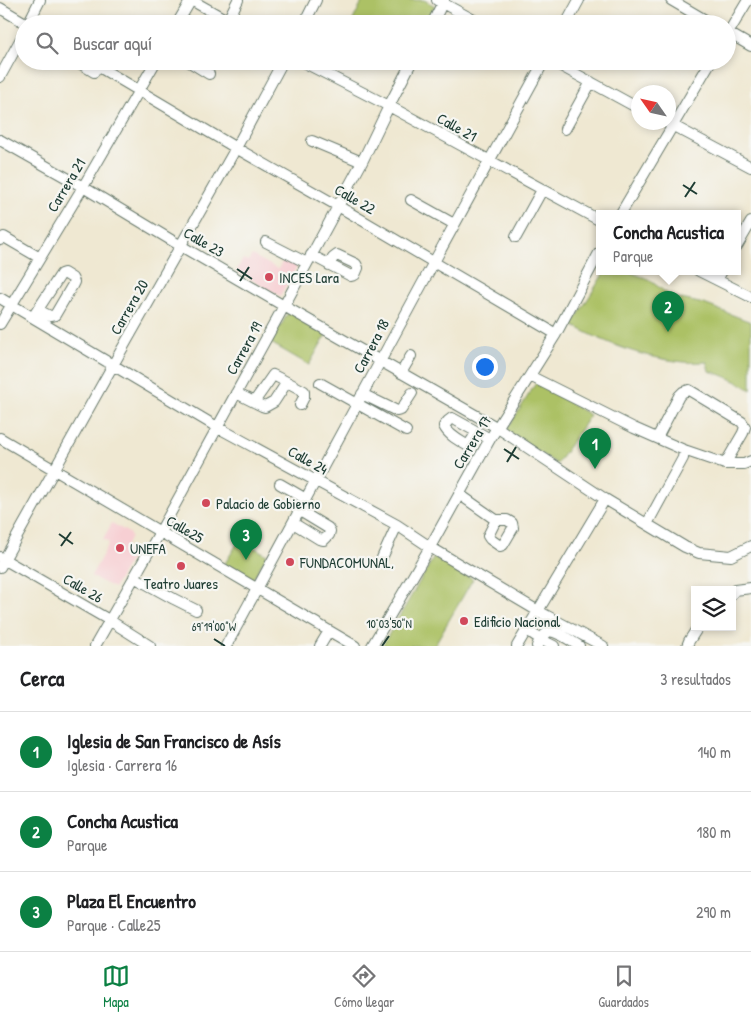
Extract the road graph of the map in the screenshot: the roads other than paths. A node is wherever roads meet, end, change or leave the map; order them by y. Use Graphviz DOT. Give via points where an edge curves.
graph roads {
  1 [pos="40,0"];
  2 [pos="191,0"];
  3 [pos="238,0"];
  4 [pos="316,0"];
  5 [pos="579,0"];
  6 [pos="671,0"];
  7 [pos="748,0"];
  8 [pos="441,1"];
  9 [pos="0,8"];
  10 [pos="32,15"];
  11 [pos="182,15"];
  12 [pos="218,15"];
  13 [pos="233,15"];
  14 [pos="308,15"];
  15 [pos="436,15"];
  16 [pos="465,15"];
  17 [pos="571,15"];
  18 [pos="697,15"];
  19 [pos="0,16"];
  20 [pos="15,17"];
  21 [pos="736,20"];
  22 [pos="15,25"];
  23 [pos="736,38"];
  24 [pos="751,46"];
  25 [pos="15,48"];
  26 [pos="93,70"];
  27 [pos="102,70"];
  28 [pos="151,70"];
  29 [pos="203,70"];
  30 [pos="279,70"];
  31 [pos="319,70"];
  32 [pos="407,70"];
  33 [pos="539,70"];
  34 [pos="569,70"];
  35 [pos="705,70"];
  36 [pos="209,74"];
  37 [pos="0,77"];
  38 [pos="591,82"];
  39 [pos="137,94"];
  40 [pos="631,104"];
  41 [pos="389,106"];
  42 [pos="676,115"];
  43 [pos="676,127"];
  44 [pos="565,129"];
  45 [pos="667,130"];
  46 [pos="0,140"];
  47 [pos="312,141"];
  48 [pos="236,148"];
  49 [pos="362,162"];
  50 [pos="489,162"];
  51 [pos="751,167"];
  52 [pos="83,187"];
  53 [pos="542,190"];
  54 [pos="411,200"];
  55 [pos="338,206"];
  56 [pos="623,210"];
  57 [pos="596,218"];
  58 [pos="751,222"];
  59 [pos="454,224"];
  60 [pos="516,237"];
  61 [pos="741,239"];
  62 [pos="0,240"];
  63 [pos="266,242"];
  64 [pos="181,246"];
  65 [pos="40,258"];
  66 [pos="309,259"];
  67 [pos="596,259"];
  68 [pos="434,262"];
  69 [pos="329,265"];
  70 [pos="719,275"];
  71 [pos="0,298"];
  72 [pos="751,298"];
  73 [pos="11,304"];
  74 [pos="284,306"];
  75 [pos="0,324"];
  76 [pos="556,334"];
  77 [pos="411,356"];
  78 [pos="380,360"];
  79 [pos="113,365"];
  80 [pos="402,373"];
  81 [pos="530,376"];
  82 [pos="287,382"];
  83 [pos="320,383"];
  84 [pos="236,393"];
  85 [pos="412,393"];
  86 [pos="360,399"];
  87 [pos="254,402"];
  88 [pos="300,405"];
  89 [pos="217,427"];
  90 [pos="498,428"];
  91 [pos="406,431"];
  92 [pos="477,432"];
  93 [pos="0,438"];
  94 [pos="657,438"];
  95 [pos="490,439"];
  96 [pos="684,450"];
  97 [pos="751,461"];
  98 [pos="724,464"];
  99 [pos="54,470"];
  100 [pos="315,481"];
  101 [pos="280,484"];
  102 [pos="459,494"];
  103 [pos="306,499"];
  104 [pos="605,499"];
  105 [pos="300,511"];
  106 [pos="496,520"];
  107 [pos="293,523"];
  108 [pos="647,524"];
  109 [pos="398,526"];
  110 [pos="160,532"];
  111 [pos="751,546"];
  112 [pos="430,547"];
  113 [pos="382,558"];
  114 [pos="1,561"];
  115 [pos="134,576"];
  116 [pos="257,588"];
  117 [pos="751,588"];
  118 [pos="736,590"];
  119 [pos="196,610"];
  120 [pos="538,611"];
  121 [pos="109,620"];
  122 [pos="527,630"];
  123 [pos="329,631"];
  124 [pos="696,631"];
  125 [pos="538,642"];
  126 [pos="95,646"];
  127 [pos="150,646"];
  128 [pos="226,646"];
  129 [pos="320,646"];
  130 [pos="355,646"];
  131 [pos="372,646"];
  132 [pos="517,646"];
  133 [pos="554,646"];
  134 [pos="579,646"];
  135 [pos="603,646"];
  136 [pos="687,646"];
  1 -- 10 [label="street"];
  2 -- 11 [label="street"];
  2 -- 12 [label="street"];
  3 -- 13 [label="street"];
  4 -- 14 [label="street"];
  5 -- 17 [label="street"];
  6 -- 18 [label="street"];
  7 -- 21 [label="street"];
  8 -- 15 [label="street"];
  8 -- 16 [label="street"];
  9 -- 20 [label="street"];
  19 -- 22 [label="street"];
  23 -- 24 [label="street"];
  25 -- 37 [label="street"];
  26 -- 39 [label="street"];
  27 -- 39 [label="street"];
  28 -- 39 [label="street, Carrera 21"];
  29 -- 36 [label="street"];
  30 -- 48 [label="street, Carrera 20"];
  31 -- 41 [label="street, Calle 21"];
  32 -- 41 [label="street, Carrera 19"];
  33 -- 50 [label="street, Carrera 18"];
  34 -- 38 [label="street"];
  35 -- 42 [label="street"];
  38 -- 40 [label="street"];
  38 -- 44 [label="street"];
  39 -- 48 [label="street, Calle 22"];
  39 -- 52 [label="street, Carrera 21"];
  41 -- 49 [label="street, Carrera 19"];
  41 -- 50 [label="street, Calle 21"];
  43 -- 51 [label="street"];
  45 -- 56 [label="street"];
  46 -- 52 [label="street, Calle 23"];
  47 -- 49 [label="street"];
  48 -- 55 [label="street, Calle 22"];
  48 -- 64 [label="street, Carrera 20"];
  49 -- 55 [label="street, Carrera 19"];
  50 -- 53 [label="street, Calle 21"];
  50 -- 59 [label="street, Carrera 18"];
  52 -- 64 [label="street, Calle 23"];
  52 -- 65 [label="street, Carrera 21"];
  53 -- 57 [label="street, Calle 21"];
  53 -- 60 [label="street"];
  54 -- 59 [label="street"];
  55 -- 66 [label="street, Carrera 19"];
  55 -- 68 [label="street, Calle 22"];
  58 -- 61 [label="street"];
  59 -- 68 [label="street, Carrera 18"];
  62 -- 65 [label="street" via="4,237"];
  63 -- 66 [label="street"];
  64 -- 74 [label="street, Calle 23"];
  64 -- 79 [label="street, Carrera 20"];
  65 -- 73 [label="street, Carrera 21"];
  66 -- 69 [label="street"];
  66 -- 74 [label="street, Carrera 19"];
  67 -- 76 [label="street, Carrera 17"];
  68 -- 76 [label="street, Calle 22"];
  68 -- 78 [label="street, Carrera 18"];
  70 -- 72 [label="street"];
  71 -- 73 [label="street, Calle 24"];
  73 -- 75 [label="street, Carrera 21"];
  73 -- 79 [label="street, Calle 24" via="36,314"];
  74 -- 78 [label="street, Calle 23"];
  74 -- 84 [label="street, Carrera 19"];
  76 -- 81 [label="street, Carrera 17"];
  77 -- 80 [label="street"];
  78 -- 80 [label="street, Calle 23"];
  78 -- 86 [label="street, Carrera 18"];
  79 -- 89 [label="street, Calle 24"];
  79 -- 99 [label="street, Carrera 20"];
  80 -- 90 [label="street, Calle 23"];
  81 -- 90 [label="street, Carrera 17"];
  81 -- 94 [label="street"];
  82 -- 87 [label="street" via="274,402 265,407"];
  82 -- 87 [label="street" via="272,375"];
  82 -- 88 [label="street" via="304,391"];
  83 -- 86 [label="street"];
  84 -- 87 [label="street"];
  84 -- 89 [label="street, Carrera 19"];
  85 -- 86 [label="street" via="400,411"];
  86 -- 91 [label="street"];
  86 -- 100 [label="street, Carrera 18"];
  89 -- 100 [label="street, Calle 24"];
  89 -- 110 [label="street, Carrera 19"];
  90 -- 95 [label="street, Carrera 17"];
  90 -- 104 [label="street, Calle 23"];
  92 -- 95 [label="street"];
  93 -- 99 [label="street, Calle25"];
  94 -- 96 [label="street"];
  94 -- 98 [label="street" via="679,396 689,390 742,422 745,427"];
  95 -- 102 [label="street, Carrera 17"];
  96 -- 98 [label="street"];
  96 -- 108 [label="street" via="683,458"];
  97 -- 98 [label="street"];
  99 -- 110 [label="street, Calle25"];
  99 -- 114 [label="street, Carrera 20"];
  100 -- 103 [label="street, Carrera 18"];
  100 -- 109 [label="street, Calle 24"];
  101 -- 103 [label="street"];
  102 -- 106 [label="street"];
  102 -- 112 [label="street, Carrera 17"];
  103 -- 105 [label="street, Carrera 18"];
  104 -- 108 [label="street, Calle 23"];
  104 -- 120 [label="street"];
  105 -- 107 [label="street, Carrera 18"];
  105 -- 107 [label="street" via="328,528 329,535 324,540 319,539"];
  107 -- 116 [label="street, Carrera 18"];
  108 -- 111 [label="street, Calle 23" via="699,553 731,556"];
  109 -- 112 [label="street, Calle 24"];
  109 -- 113 [label="street"];
  110 -- 115 [label="street, Carrera 19"];
  110 -- 116 [label="street, Calle25"];
  112 -- 120 [label="street, Calle 24"];
  112 -- 131 [label="street, Carrera 17"];
  114 -- 121 [label="street, Calle 26"];
  115 -- 119 [label="street"];
  115 -- 121 [label="street, Carrera 19"];
  116 -- 123 [label="street, Calle25"];
  116 -- 128 [label="street, Carrera 18"];
  117 -- 118 [label="street"];
  120 -- 122 [label="street"];
  120 -- 135 [label="street, Calle 24"];
  121 -- 126 [label="street, Carrera 19"];
  121 -- 127 [label="street, Calle 26"];
  122 -- 125 [label="street"];
  122 -- 132 [label="street"];
  123 -- 129 [label="street"];
  123 -- 130 [label="street, Calle25"];
  124 -- 136 [label="street"];
  125 -- 133 [label="street"];
  125 -- 134 [label="street" via="552,631"];
}
